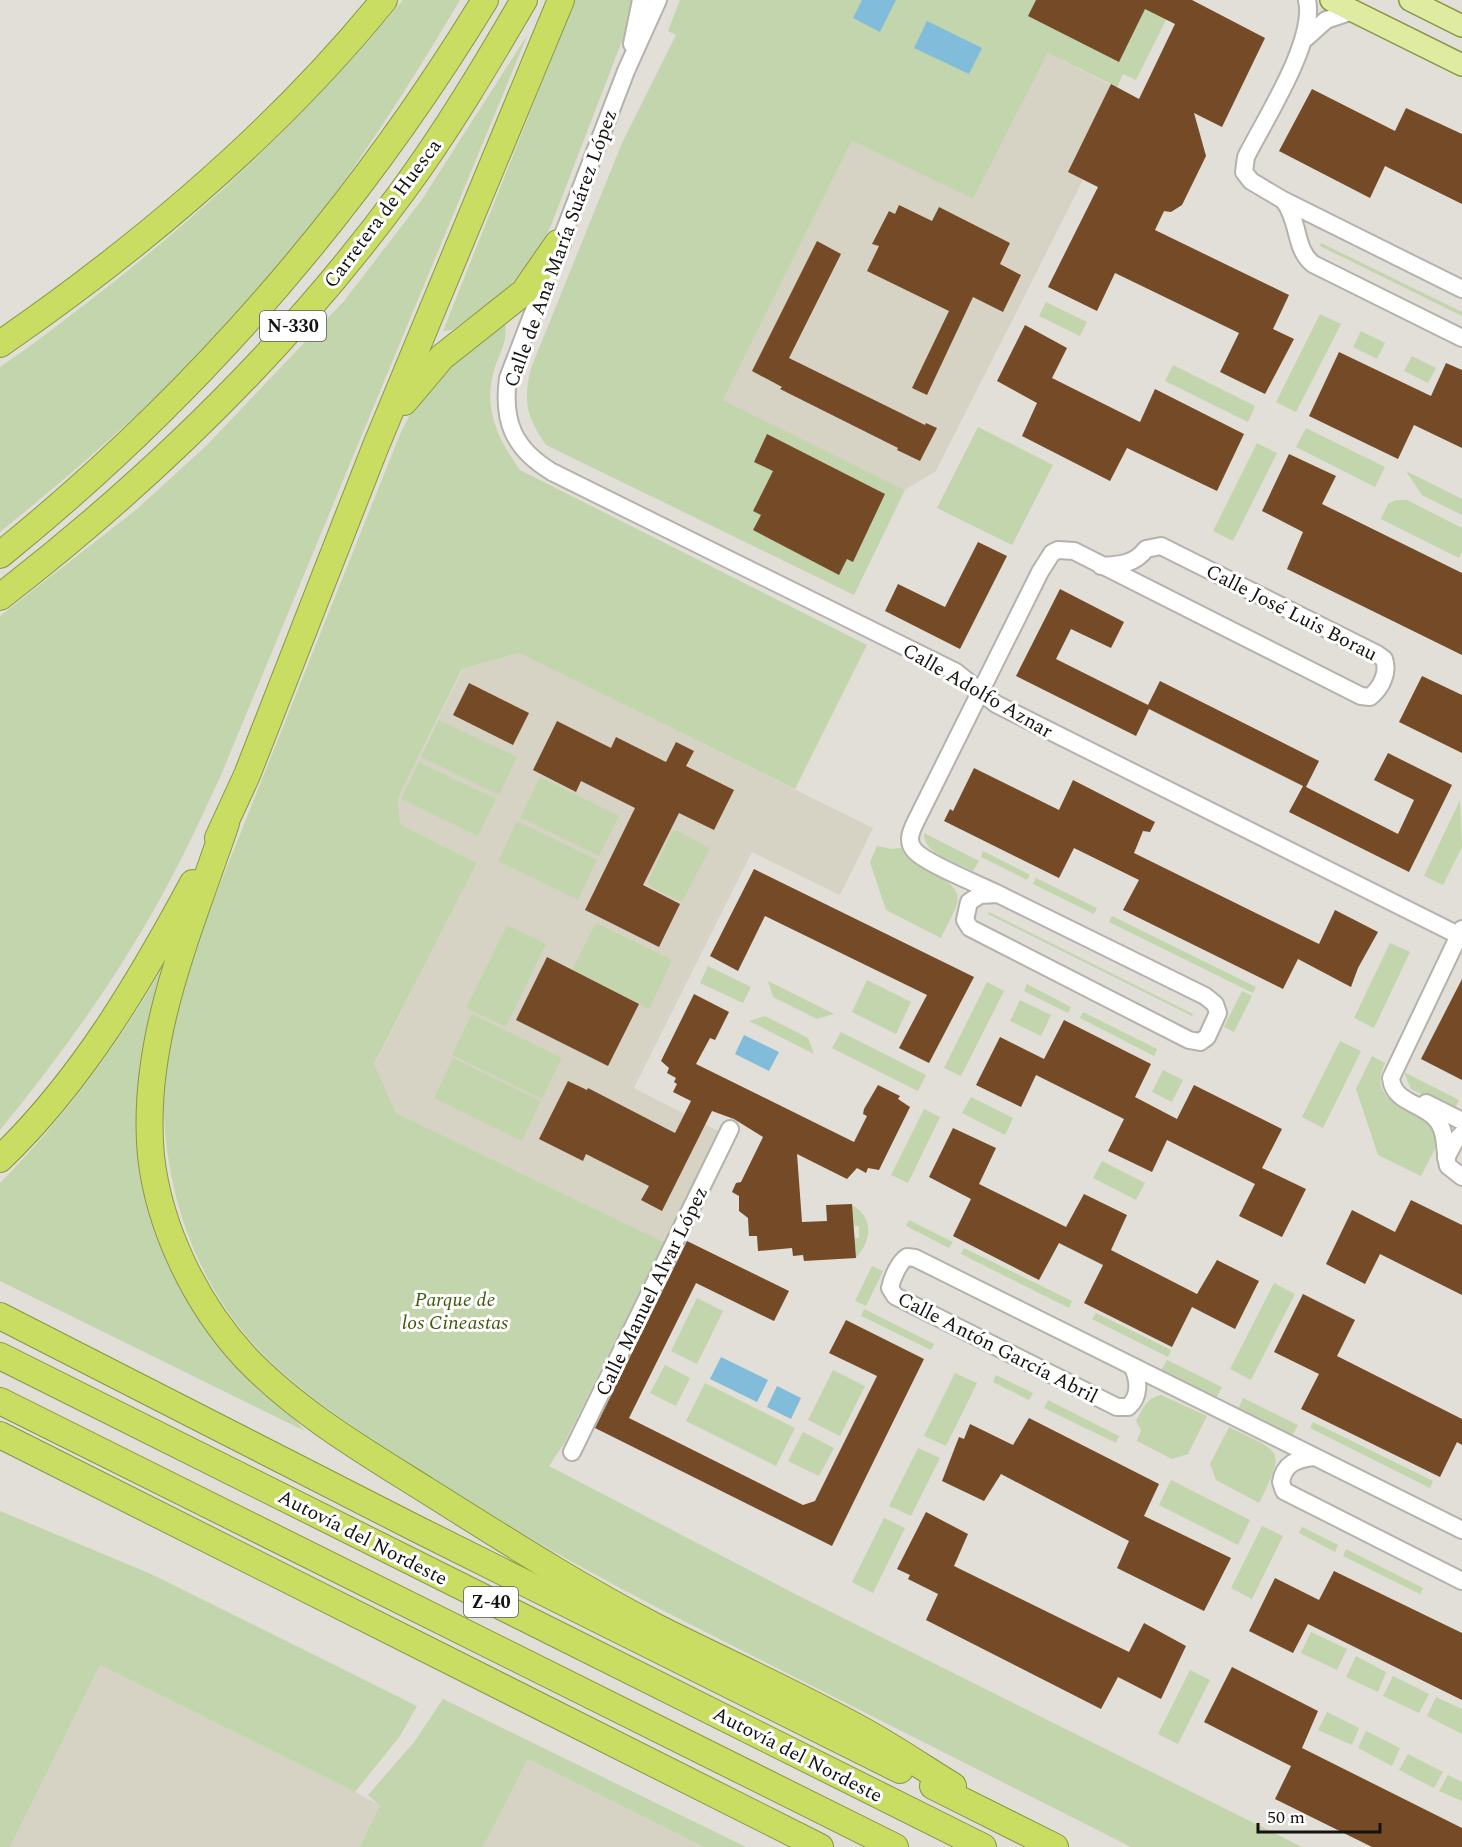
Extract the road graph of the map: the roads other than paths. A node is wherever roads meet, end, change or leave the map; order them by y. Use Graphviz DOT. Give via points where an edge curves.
graph roads {
  1 [pos="384,0"];
  2 [pos="485,0"];
  3 [pos="524,0"];
  4 [pos="561,0"];
  5 [pos="641,0"];
  6 [pos="658,0"];
  7 [pos="1307,0"];
  8 [pos="1331,0"];
  9 [pos="1410,0"];
  10 [pos="1353,11"];
  11 [pos="1462,26"];
  12 [pos="1306,38"];
  13 [pos="1462,65"];
  14 [pos="626,71"];
  15 [pos="1283,200"];
  16 [pos="1331,223"];
  17 [pos="1300,241"];
  18 [pos="558,243"];
  19 [pos="1462,289"];
  20 [pos="1462,338"];
  21 [pos="0,344"];
  22 [pos="375,448"];
  23 [pos="529,456"];
  24 [pos="0,555"];
  25 [pos="1141,556"];
  26 [pos="1101,566"];
  27 [pos="1153,593"];
  28 [pos="0,597"];
  29 [pos="980,693"];
  30 [pos="226,823"];
  31 [pos="953,872"];
  32 [pos="998,894"];
  33 [pos="969,902"];
  34 [pos="1461,934"];
  35 [pos="1393,1086"];
  36 [pos="1462,1121"];
  37 [pos="730,1129"];
  38 [pos="1462,1134"];
  39 [pos="0,1159"];
  40 [pos="1446,1159"];
  41 [pos="1462,1177"];
  42 [pos="0,1316"];
  43 [pos="0,1356"];
  44 [pos="1133,1368"];
  45 [pos="1174,1389"];
  46 [pos="1137,1395"];
  47 [pos="0,1401"];
  48 [pos="189,1411"];
  49 [pos="0,1435"];
  50 [pos="1276,1438"];
  51 [pos="0,1452"];
  52 [pos="572,1452"];
  53 [pos="1314,1456"];
  54 [pos="1286,1467"];
  55 [pos="144,1507"];
  56 [pos="1462,1530"];
  57 [pos="1462,1581"];
  58 [pos="953,1786"];
  59 [pos="820,1847"];
  60 [pos="895,1847"];
  61 [pos="983,1847"];
  62 [pos="1055,1847"];
  63 [pos="1076,1847"];
  1 -- 21 [label="highway" via="345,48 243,152 102,271"];
  2 -- 24 [label="highway, Carretera de Huesca / N-330" via="419,105 375,165 251,318 184,390 112,458"];
  3 -- 28 [label="highway, Carretera de Huesca / N-330" via="403,191 289,331 162,460"];
  4 -- 22 [label="highway"];
  5 -- 14 [label="street, Calle de Ana María Suárez López"];
  6 -- 14 [label="street, Calle de Ana María Suárez López"];
  7 -- 12 [label="street"];
  8 -- 10 [label="main road"];
  9 -- 11 [label="main road"];
  10 -- 12 [label="street" via="1326,20"];
  10 -- 13 [label="main road"];
  12 -- 15 [label="street" via="1244,162 1244,172 1251,181"];
  14 -- 18 [label="street, Calle de Ana María Suárez López"];
  15 -- 16 [label="street"];
  15 -- 17 [label="street" via="1294,217"];
  16 -- 17 [label="street" via="1314,224"];
  16 -- 19 [label="street"];
  17 -- 20 [label="street" via="1302,254 1313,264"];
  18 -- 22 [label="highway" via="524,291 450,350 418,383"];
  18 -- 23 [label="street, Calle de Ana María Suárez López" via="508,378 505,400 516,441"];
  22 -- 30 [label="highway"];
  23 -- 29 [label="street, Calle Adolfo Aznar" via="562,478 956,672"];
  25 -- 26 [label="street, Calle José Luis Borau" via="1118,565"];
  25 -- 27 [label="street" via="1143,580"];
  25 -- 27 [label="street, Calle José Luis Borau" via="1155,545 1172,550 1377,654 1384,659 1384,676 1377,691 1370,697 1361,696"];
  26 -- 27 [label="street, Calle José Luis Borau"];
  26 -- 29 [label="street, Calle José Luis Borau" via="1065,549 1052,553"];
  29 -- 31 [label="street, Calle José Luis Borau" via="910,835 914,850"];
  29 -- 34 [label="street, Calle Adolfo Aznar" via="996,705"];
  30 -- 39 [label="highway" via="119,1012 51,1105"];
  30 -- 58 [label="highway" via="172,980 152,1072 149,1112 159,1200 193,1283 217,1321 244,1356 275,1386 376,1459 530,1555 653,1625 875,1737"];
  31 -- 32 [label="street, Calle José Luis Borau"];
  31 -- 33 [label="street"];
  32 -- 33 [label="street" via="980,895"];
  32 -- 33 [label="street, Calle José Luis Borau" via="1211,1000 1218,1013 1207,1037 1200,1042 1189,1040 970,928 965,920"];
  34 -- 35 [label="street" via="1395,1067"];
  35 -- 36 [label="street"];
  35 -- 40 [label="street" via="1400,1096 1437,1119"];
  37 -- 52 [label="street, Calle Manuel Alvar López"];
  38 -- 40 [label="street"];
  40 -- 41 [label="street" via="1451,1170"];
  42 -- 48 [label="highway"];
  43 -- 61 [label="highway, Autovía del Nordeste / Z-40"];
  44 -- 45 [label="street, Calle Antón García Abril"];
  44 -- 46 [label="street"];
  44 -- 46 [label="street, Calle Antón García Abril" via="911,1257 903,1260 891,1283 895,1296 1110,1405 1128,1407"];
  45 -- 46 [label="street, Calle Antón García Abril" via="1155,1389"];
  45 -- 50 [label="street, Calle Antón García Abril"];
  47 -- 60 [label="highway, Autovía del Nordeste / Z-40"];
  48 -- 58 [label="highway"];
  48 -- 62 [label="highway"];
  49 -- 55 [label="highway"];
  50 -- 53 [label="street, Calle Antón García Abril"];
  50 -- 54 [label="street"];
  51 -- 55 [label="highway"];
  53 -- 54 [label="street"];
  53 -- 56 [label="street, Calle Antón García Abril"];
  54 -- 57 [label="street" via="1281,1482 1284,1491"];
  55 -- 59 [label="highway"];
  58 -- 63 [label="highway"];
}
